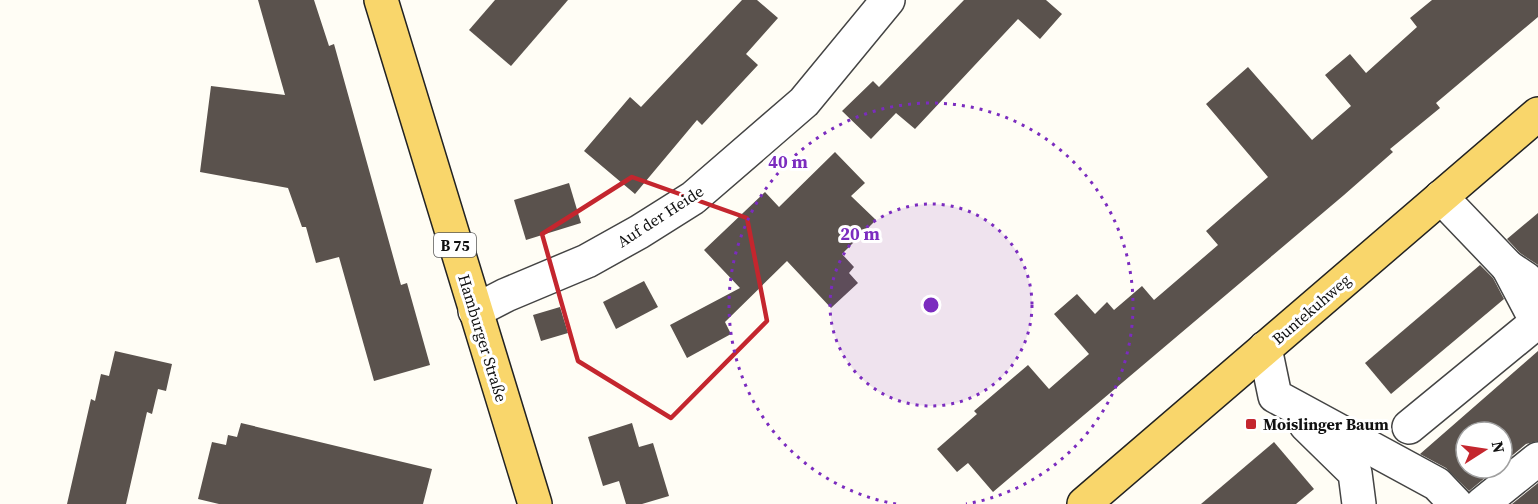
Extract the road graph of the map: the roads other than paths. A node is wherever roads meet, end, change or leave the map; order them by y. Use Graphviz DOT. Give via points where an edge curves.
graph roads {
  1 [pos="381,0"];
  2 [pos="888,0"];
  3 [pos="1538,114"];
  4 [pos="1441,197"];
  5 [pos="1508,267"];
  6 [pos="1538,286"];
  7 [pos="475,311"];
  8 [pos="1254,357"];
  9 [pos="1275,396"];
  10 [pos="1409,427"];
  11 [pos="1538,459"];
  12 [pos="535,504"];
  13 [pos="1084,504"];
  14 [pos="1359,504"];
  15 [pos="1456,504"];
  16 [pos="1482,504"];
  1 -- 7 [label="main road, Hamburger Straße / B 75"];
  2 -- 7 [label="street, Auf der Heide" via="804,102 693,198 587,261"];
  3 -- 4 [label="main road, Buntekuhweg"];
  4 -- 5 [label="street"];
  4 -- 8 [label="main road, Buntekuhweg"];
  5 -- 6 [label="street"];
  5 -- 10 [label="street" via="1536,322"];
  7 -- 12 [label="main road, Hamburger Straße / B 75"];
  8 -- 9 [label="street"];
  8 -- 13 [label="main road, Buntekuhweg"];
  9 -- 14 [label="street" via="1355,473"];
  9 -- 15 [label="street" via="1437,484"];
  11 -- 16 [label="street"];
}
